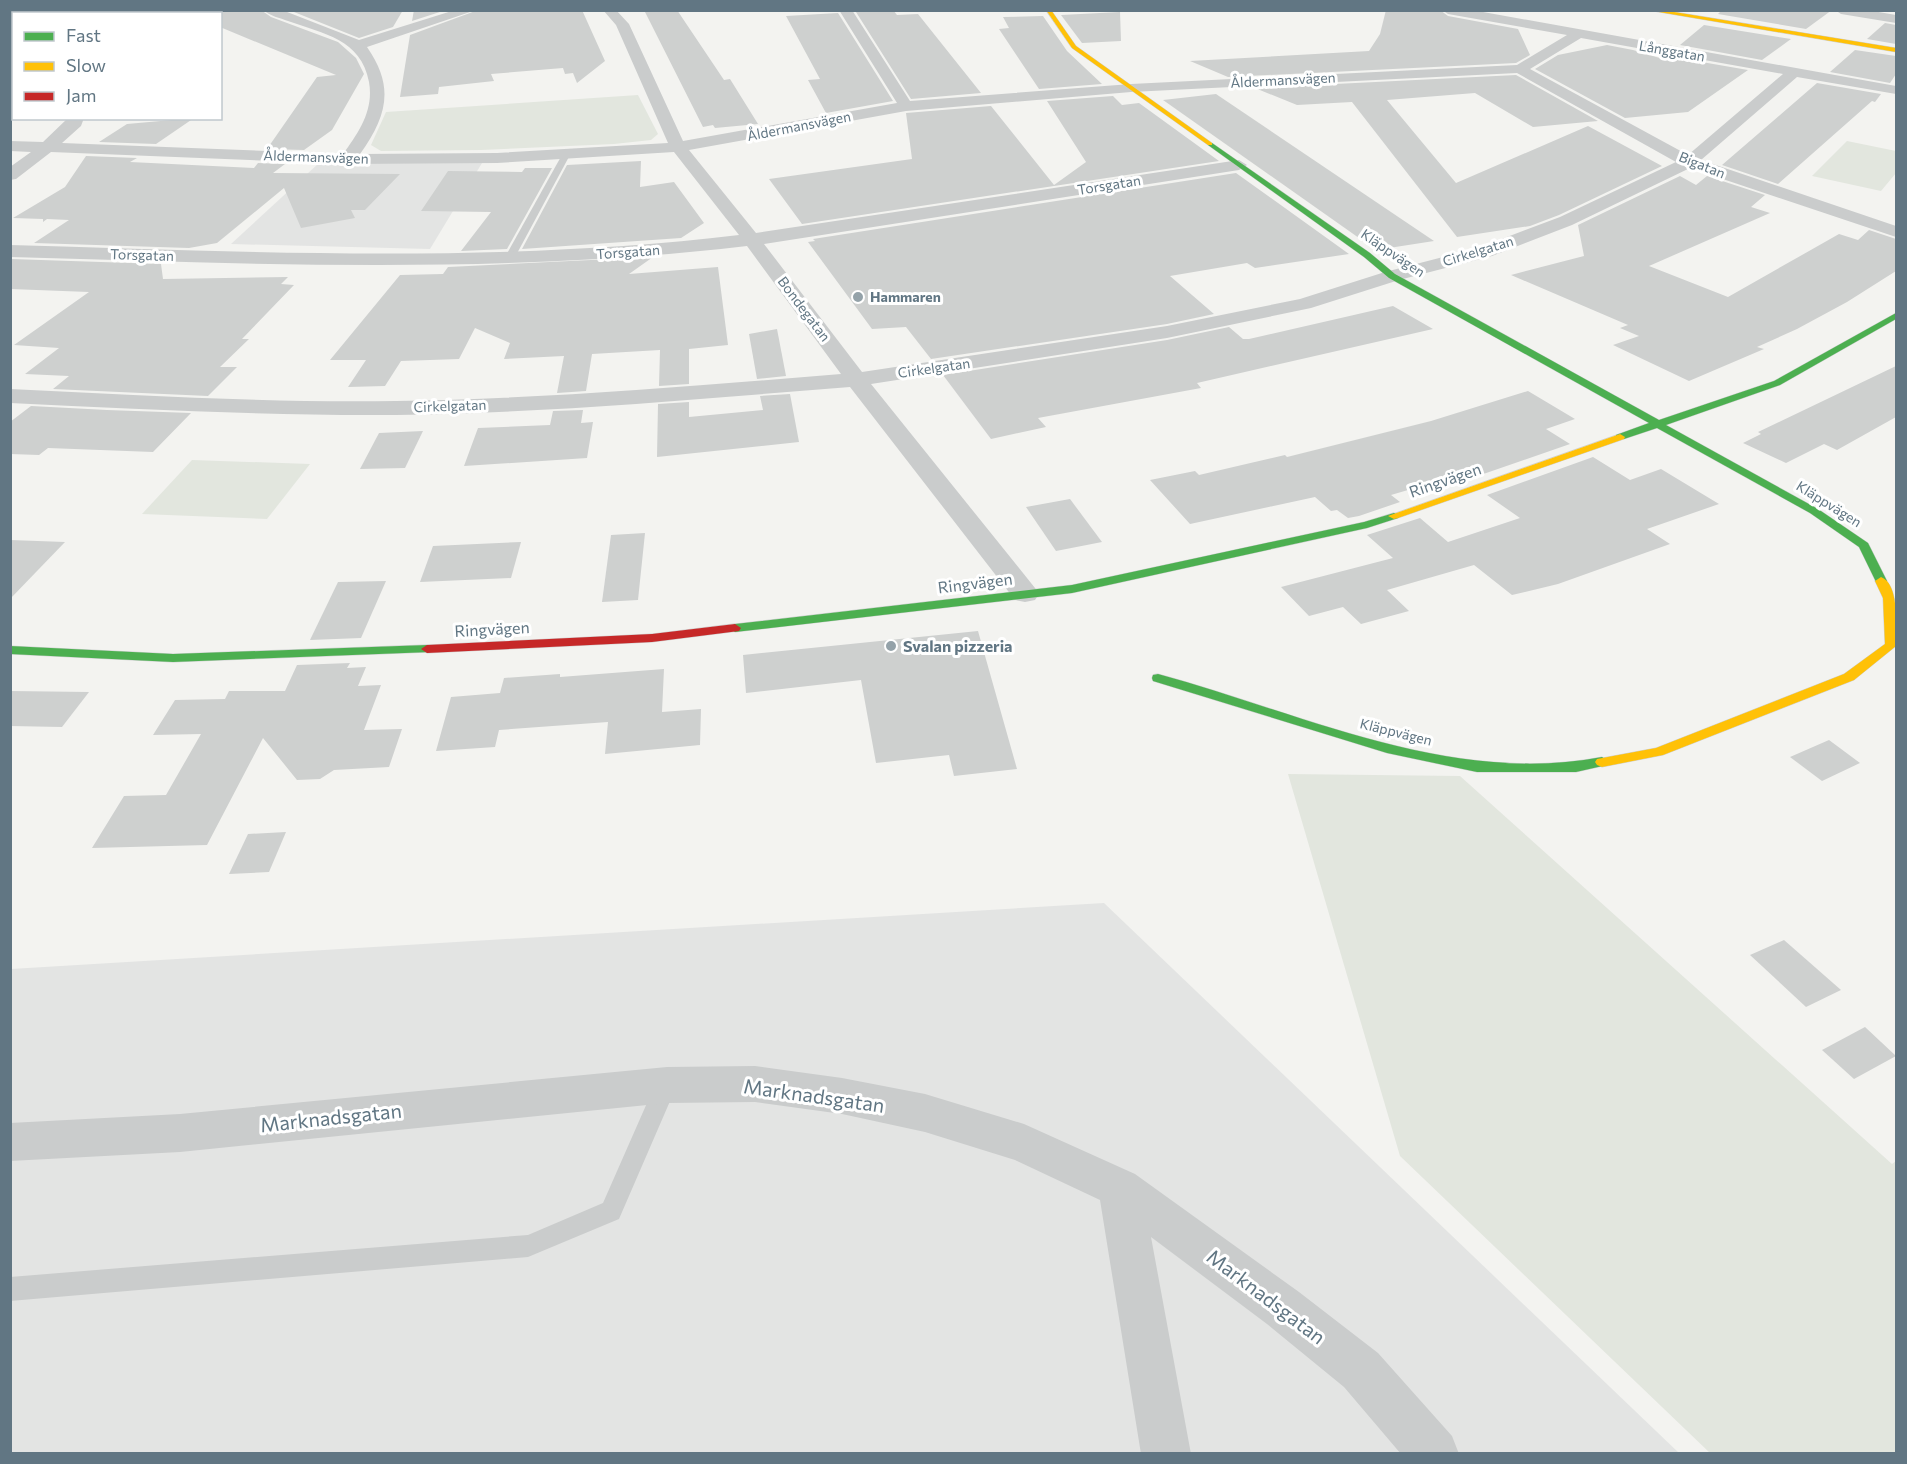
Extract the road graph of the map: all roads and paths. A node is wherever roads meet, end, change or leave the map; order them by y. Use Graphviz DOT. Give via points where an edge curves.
graph roads {
  1 [pos="269,10"];
  2 [pos="470,10"];
  3 [pos="609,10"];
  4 [pos="845,10"];
  5 [pos="1048,10"];
  6 [pos="1448,10"];
  7 [pos="1649,10"];
  8 [pos="1842,10"];
  9 [pos="1896,19"];
  10 [pos="1578,34"];
  11 [pos="358,45"];
  12 [pos="1896,50"];
  13 [pos="1520,69"];
  14 [pos="1794,72"];
  15 [pos="1131,88"];
  16 [pos="1896,90"];
  17 [pos="906,106"];
  18 [pos="76,120"];
  19 [pos="10,146"];
  20 [pos="49,146"];
  21 [pos="678,147"];
  22 [pos="567,153"];
  23 [pos="348,159"];
  24 [pos="1689,162"];
  25 [pos="1239,165"];
  26 [pos="10,174"];
  27 [pos="1896,232"];
  28 [pos="752,240"];
  29 [pos="10,251"];
  30 [pos="509,259"];
  31 [pos="1392,276"];
  32 [pos="1896,316"];
  33 [pos="856,380"];
  34 [pos="10,396"];
  35 [pos="1658,423"];
  36 [pos="1025,594"];
  37 [pos="10,650"];
  38 [pos="1158,678"];
  39 [pos="667,1085"];
  40 [pos="10,1142"];
  41 [pos="1120,1188"];
  42 [pos="10,1289"];
  43 [pos="1166,1454"];
  44 [pos="1434,1454"];
  1 -- 11 [label="street"];
  2 -- 11 [label="street"];
  3 -- 21 [label="street, Bondegatan" via="622,24"];
  4 -- 17 [label="street"];
  5 -- 15 [label="street, Kläppvägen" via="1074,47"];
  6 -- 10 [label="street, Långgatan"];
  7 -- 12 [label="street"];
  8 -- 9 [label="street"];
  10 -- 13 [label="street, Åldermansvägen"];
  10 -- 14 [label="street, Långgatan"];
  11 -- 23 [label="street" via="376,76 378,94 376,116"];
  13 -- 15 [label="street, Åldermansvägen"];
  13 -- 24 [label="street, Bigatan"];
  14 -- 16 [label="street, Långgatan"];
  14 -- 24 [label="street, Cirkelgatan"];
  15 -- 17 [label="street, Åldermansvägen"];
  15 -- 25 [label="street, Kläppvägen"];
  17 -- 21 [label="street, Åldermansvägen"];
  18 -- 20 [label="street"];
  19 -- 20 [label="street, Åldermansvägen"];
  20 -- 23 [label="street, Åldermansvägen"];
  20 -- 26 [label="street"];
  21 -- 22 [label="street, Åldermansvägen"];
  21 -- 28 [label="street, Bondegatan"];
  22 -- 23 [label="street, Åldermansvägen" via="497,158"];
  22 -- 30 [label="lane"];
  24 -- 27 [label="street, Bigatan"];
  24 -- 31 [label="street, Cirkelgatan" via="1566,221 1485,252"];
  25 -- 28 [label="street, Torsgatan"];
  25 -- 31 [label="street, Kläppvägen"];
  28 -- 30 [label="street, Torsgatan" via="656,251"];
  28 -- 33 [label="street, Bondegatan"];
  29 -- 30 [label="street, Torsgatan" via="364,261"];
  31 -- 33 [label="street, Cirkelgatan" via="1304,304 1167,332"];
  31 -- 35 [label="street, Kläppvägen"];
  32 -- 35 [label="street, Ringvägen" via="1778,383"];
  33 -- 34 [label="street, Cirkelgatan" via="568,402 398,408 276,408"];
  33 -- 36 [label="street, Bondegatan"];
  35 -- 36 [label="street, Ringvägen" via="1367,525 1072,589"];
  35 -- 38 [label="street, Kläppvägen" via="1814,511 1864,545 1889,598 1891,645 1849,677 1658,752 1576,767 1477,767 1387,748"];
  36 -- 37 [label="street, Ringvägen" via="652,638 173,657"];
  39 -- 40 [label="street, Marknadsgatan" via="180,1133"];
  39 -- 41 [label="street, Marknadsgatan" via="755,1084 925,1113 1024,1143"];
  39 -- 42 [label="lane" via="611,1210 528,1246"];
  41 -- 43 [label="street"];
  41 -- 44 [label="street, Marknadsgatan" via="1361,1370"];
}
